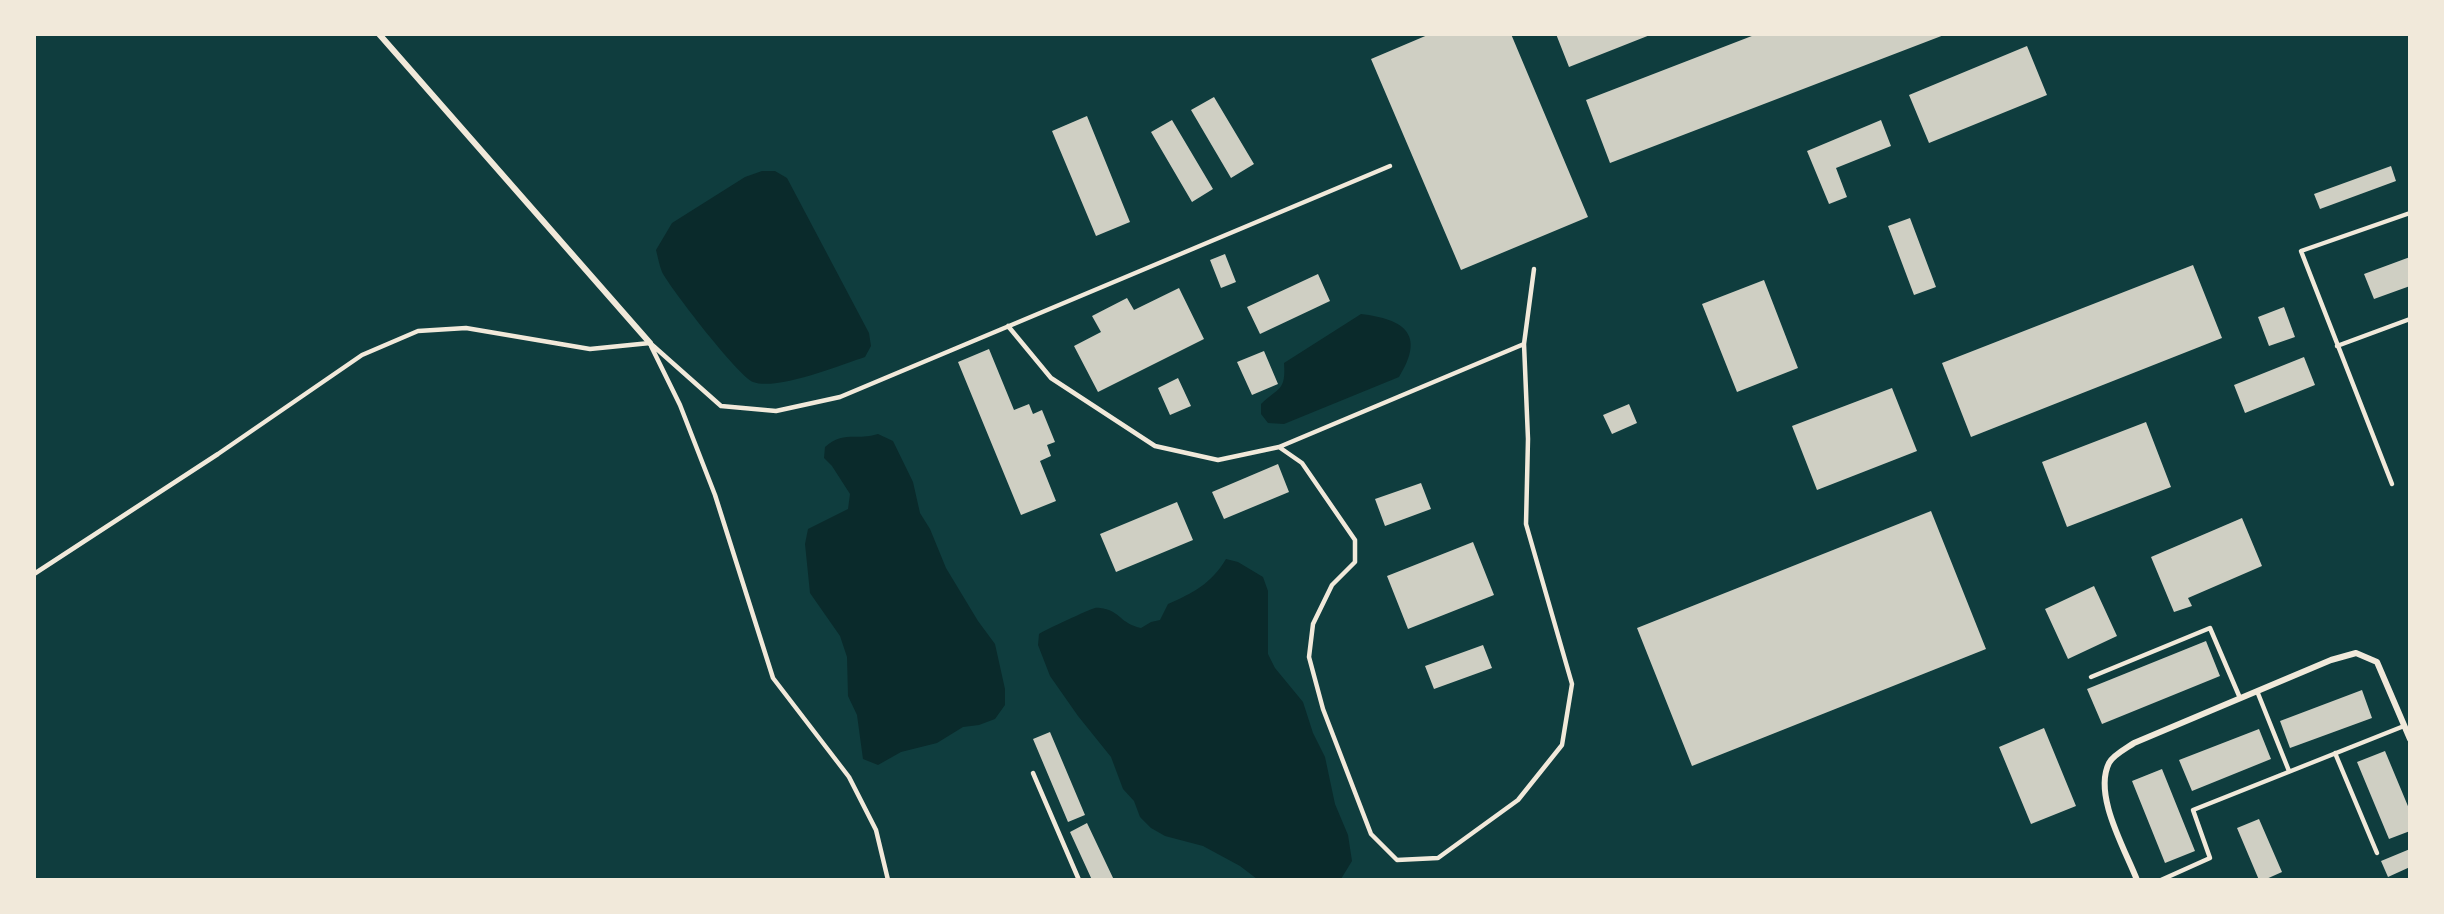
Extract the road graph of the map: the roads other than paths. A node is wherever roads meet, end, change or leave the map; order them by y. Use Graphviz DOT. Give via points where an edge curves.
graph roads {
  1 [pos="379,34"];
  2 [pos="1390,166"];
  3 [pos="2409,213"];
  4 [pos="1534,269"];
  5 [pos="2409,319"];
  6 [pos="1008,326"];
  7 [pos="650,344"];
  8 [pos="1524,344"];
  9 [pos="2337,346"];
  10 [pos="1279,447"];
  11 [pos="2392,483"];
  12 [pos="34,574"];
  13 [pos="2091,677"];
  14 [pos="2257,691"];
  15 [pos="2240,698"];
  16 [pos="2404,726"];
  17 [pos="2409,740"];
  18 [pos="2335,753"];
  19 [pos="2289,771"];
  20 [pos="1034,773"];
  21 [pos="2377,853"];
  22 [pos="888,879"];
  23 [pos="1079,879"];
  24 [pos="2137,879"];
  25 [pos="2161,879"];
  1 -- 7 [label="street"];
  2 -- 6 [label="lane"];
  3 -- 9 [label="lane" via="2301,251"];
  4 -- 8 [label="lane"];
  5 -- 9 [label="lane"];
  6 -- 7 [label="lane" via="840,397 776,411 721,406"];
  6 -- 10 [label="lane" via="1051,378 1155,446 1218,460"];
  7 -- 12 [label="lane" via="591,349 466,328 418,331 362,355"];
  7 -- 22 [label="lane" via="680,405 715,495 773,678 849,777 876,830"];
  8 -- 10 [label="lane"];
  8 -- 10 [label="lane" via="1526,524 1572,684 1562,745 1518,800 1438,858 1397,860 1371,834 1323,710 1309,657 1313,624 1332,585 1354,562 1355,540 1302,463"];
  9 -- 11 [label="lane"];
  13 -- 15 [label="lane" via="2210,628"];
  14 -- 15 [label="street"];
  14 -- 16 [label="street" via="2356,653 2377,662"];
  14 -- 19 [label="lane"];
  15 -- 24 [label="street" via="2134,742 2109,761 2103,783 2108,808"];
  16 -- 17 [label="street"];
  16 -- 18 [label="lane"];
  18 -- 19 [label="lane"];
  18 -- 21 [label="lane"];
  19 -- 25 [label="lane" via="2193,810 2210,858"];
  20 -- 23 [label="lane"];
}
